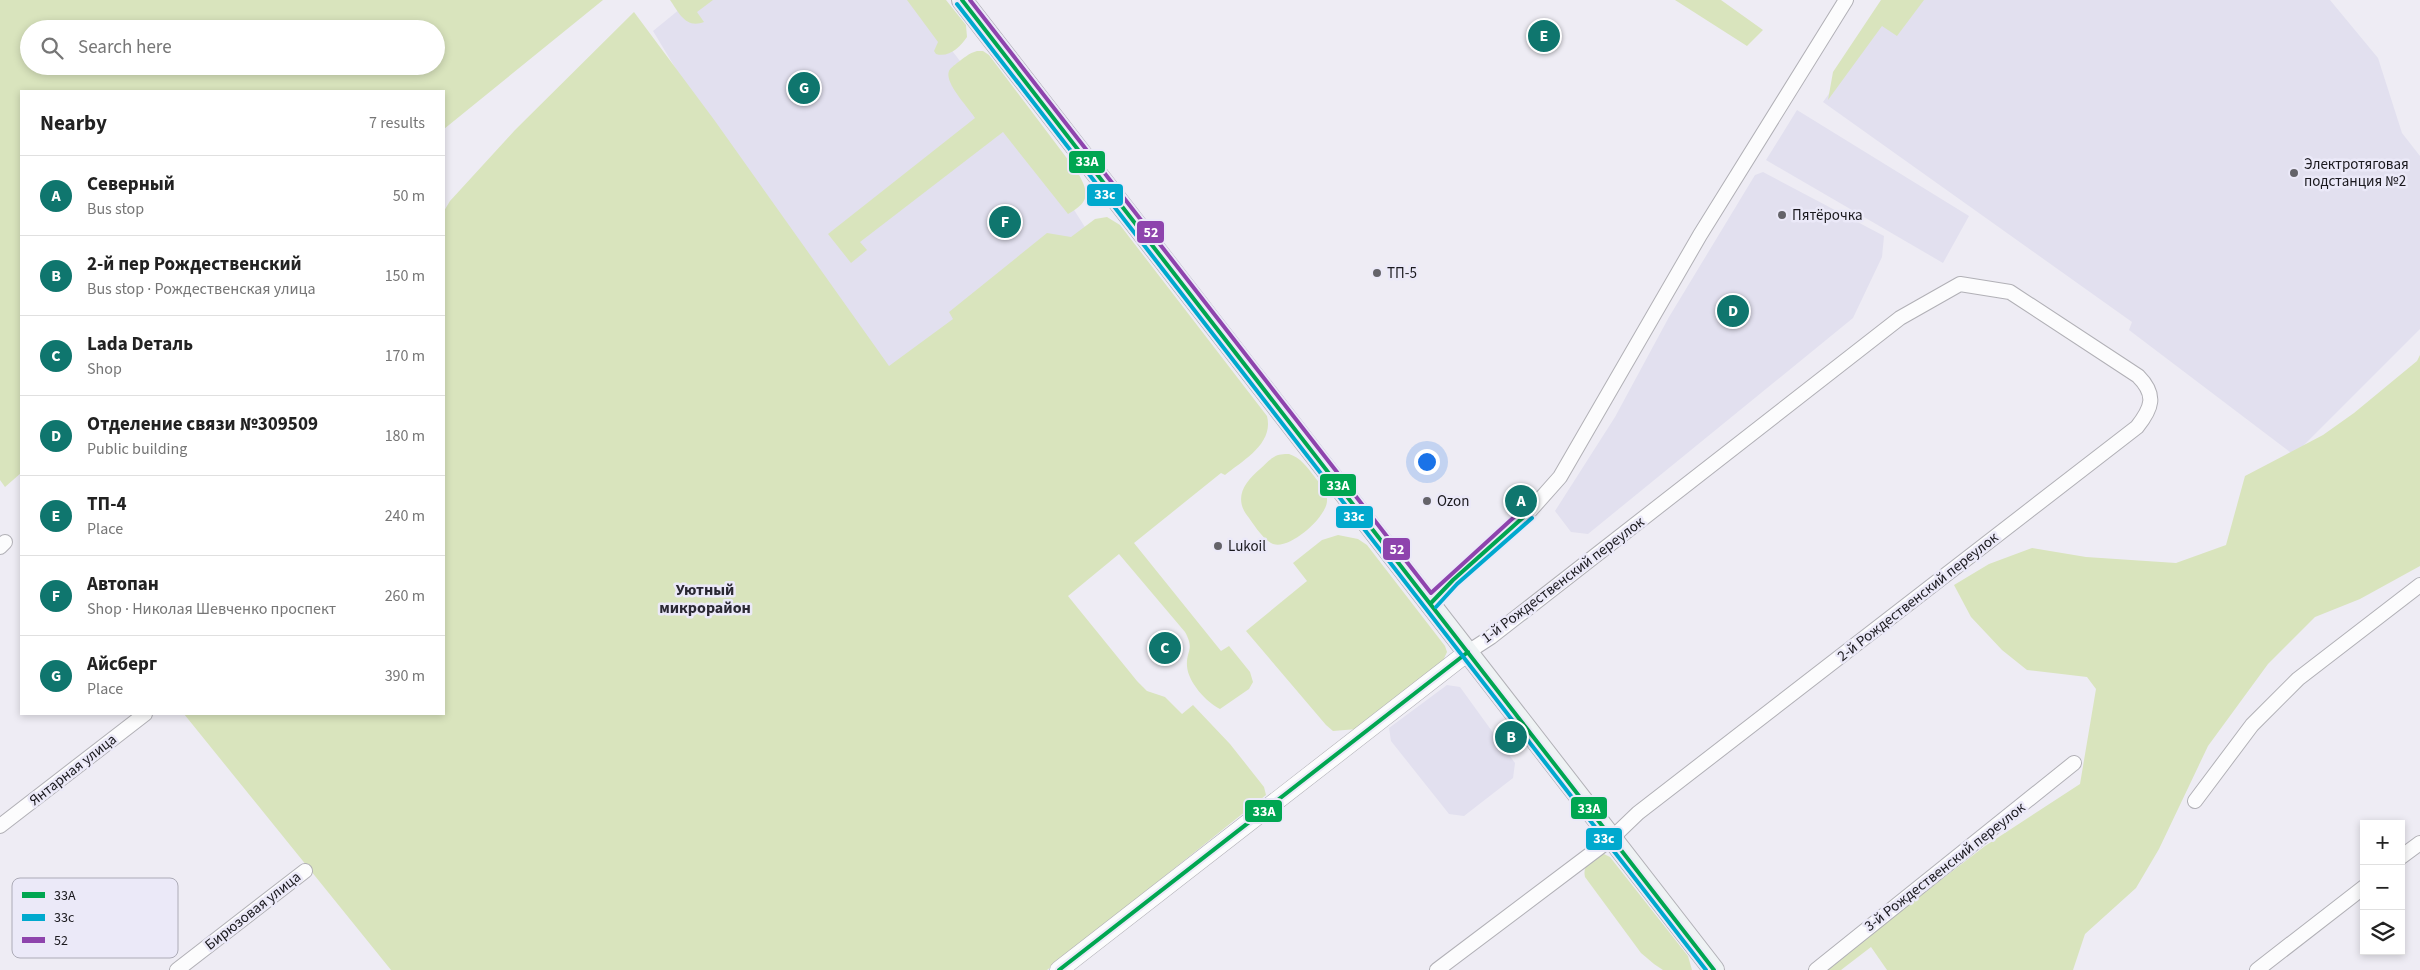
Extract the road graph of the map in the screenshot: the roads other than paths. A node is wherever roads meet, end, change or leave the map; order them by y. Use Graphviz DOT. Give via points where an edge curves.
graph roads {
  1 [pos="962,0"];
  2 [pos="1846,0"];
  3 [pos="1900,318"];
  4 [pos="2420,585"];
  5 [pos="1431,603"];
  6 [pos="1468,652"];
  7 [pos="144,715"];
  8 [pos="2074,763"];
  9 [pos="2195,801"];
  10 [pos="0,826"];
  11 [pos="1612,838"];
  12 [pos="2420,843"];
  13 [pos="2405,855"];
  14 [pos="305,871"];
  15 [pos="2360,890"];
  16 [pos="1700,961"];
  17 [pos="177,970"];
  18 [pos="1059,970"];
  19 [pos="1437,970"];
  20 [pos="1714,970"];
  21 [pos="1816,970"];
  22 [pos="2257,970"];
  1 -- 5 [label="main road"];
  2 -- 5 [label="street" via="1700,235 1560,476 1528,513"];
  3 -- 6 [label="street, 1-й Рождественский переулок"];
  3 -- 11 [label="street, 2-й Рождественский переулок" via="1960,284 2010,292 2138,376 2150,390 2150,411 2137,427 1638,813"];
  4 -- 9 [label="street" via="2298,679 2252,725"];
  5 -- 6 [label="main road"];
  6 -- 11 [label="main road"];
  6 -- 18 [label="street, 1-й Рождественский переулок"];
  7 -- 10 [label="street, Янтарная улица"];
  8 -- 21 [label="street, 3-й Рождественский переулок"];
  11 -- 16 [label="main road"];
  11 -- 19 [label="street, 2-й Рождественский переулок"];
  12 -- 13 [label="street"];
  14 -- 17 [label="street, Бирюзовая улица"];
  15 -- 22 [label="street"];
  16 -- 20 [label="main road"];
}
